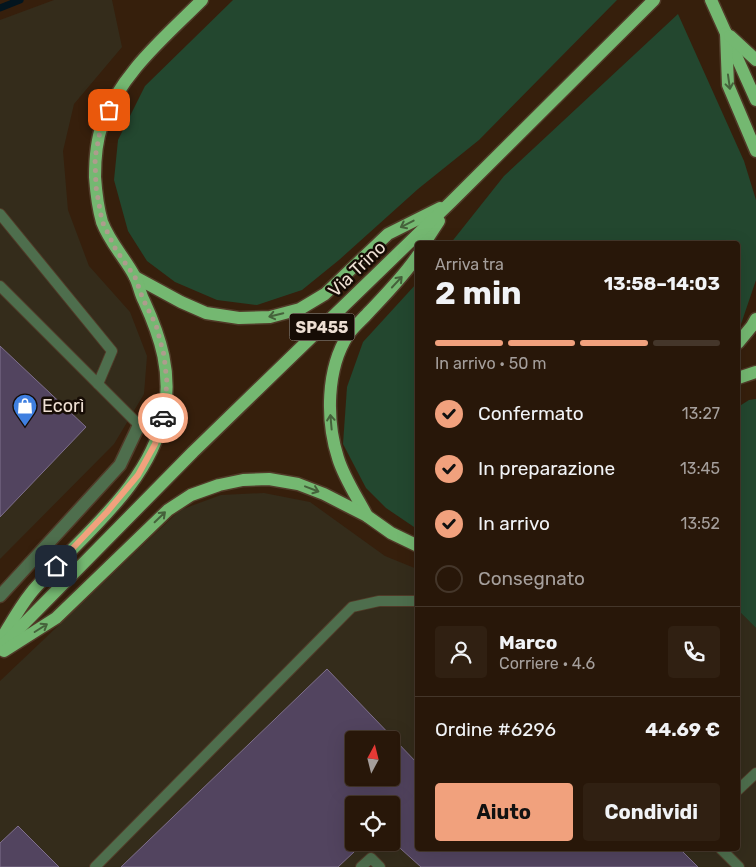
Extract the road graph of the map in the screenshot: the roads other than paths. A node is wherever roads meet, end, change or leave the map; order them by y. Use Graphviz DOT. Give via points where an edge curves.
graph roads {
  1 [pos="202,0"];
  2 [pos="654,0"];
  3 [pos="711,0"];
  4 [pos="726,33"];
  5 [pos="756,60"];
  6 [pos="756,100"];
  7 [pos="756,151"];
  8 [pos="451,202"];
  9 [pos="0,214"];
  10 [pos="426,241"];
  11 [pos="415,260"];
  12 [pos="135,277"];
  13 [pos="0,286"];
  14 [pos="756,319"];
  15 [pos="740,340"];
  16 [pos="756,372"];
  17 [pos="740,377"];
  18 [pos="98,384"];
  19 [pos="139,426"];
  20 [pos="367,516"];
  21 [pos="415,545"];
  22 [pos="0,596"];
  23 [pos="415,601"];
  24 [pos="0,641"];
  25 [pos="0,648"];
  26 [pos="0,654"];
  27 [pos="756,772"];
  28 [pos="740,788"];
  29 [pos="723,851"];
  30 [pos="95,867"];
  31 [pos="361,867"];
  32 [pos="380,867"];
  33 [pos="738,867"];
  1 -- 12 [label="main road" via="143,60 116,94 101,126 95,158 102,221 116,250"];
  2 -- 8 [label="main road, Via Trino / SP455"];
  3 -- 4 [label="main road"];
  4 -- 5 [label="main road"];
  4 -- 6 [label="main road"];
  4 -- 7 [label="main road, one-way" via="728,85"];
  8 -- 10 [label="main road"];
  8 -- 12 [label="main road, one-way" via="388,234 325,294 300,309 270,317 239,318 206,313"];
  8 -- 25 [label="main road, Via Trino / SP455" via="193,452"];
  9 -- 18 [label="lane" via="112,351"];
  20 -- 11 [label="main road, one-way" via="346,478 332,434 333,379 339,352 348,334"];
  12 -- 24 [label="main road" via="156,325 164,355 167,383 164,414 155,444 138,475 31,593"];
  13 -- 18 [label="lane"];
  14 -- 15 [label="main road"];
  16 -- 17 [label="main road"];
  18 -- 19 [label="lane"];
  19 -- 22 [label="street" via="120,465"];
  20 -- 21 [label="main road"];
  26 -- 20 [label="main road, one-way" via="56,618 168,510 200,491 219,484 269,479 298,484"];
  23 -- 30 [label="lane" via="379,601 352,607"];
  27 -- 28 [label="lane"];
  29 -- 33 [label="lane"];
  31 -- 32 [label="lane" via="371,858"];
}
